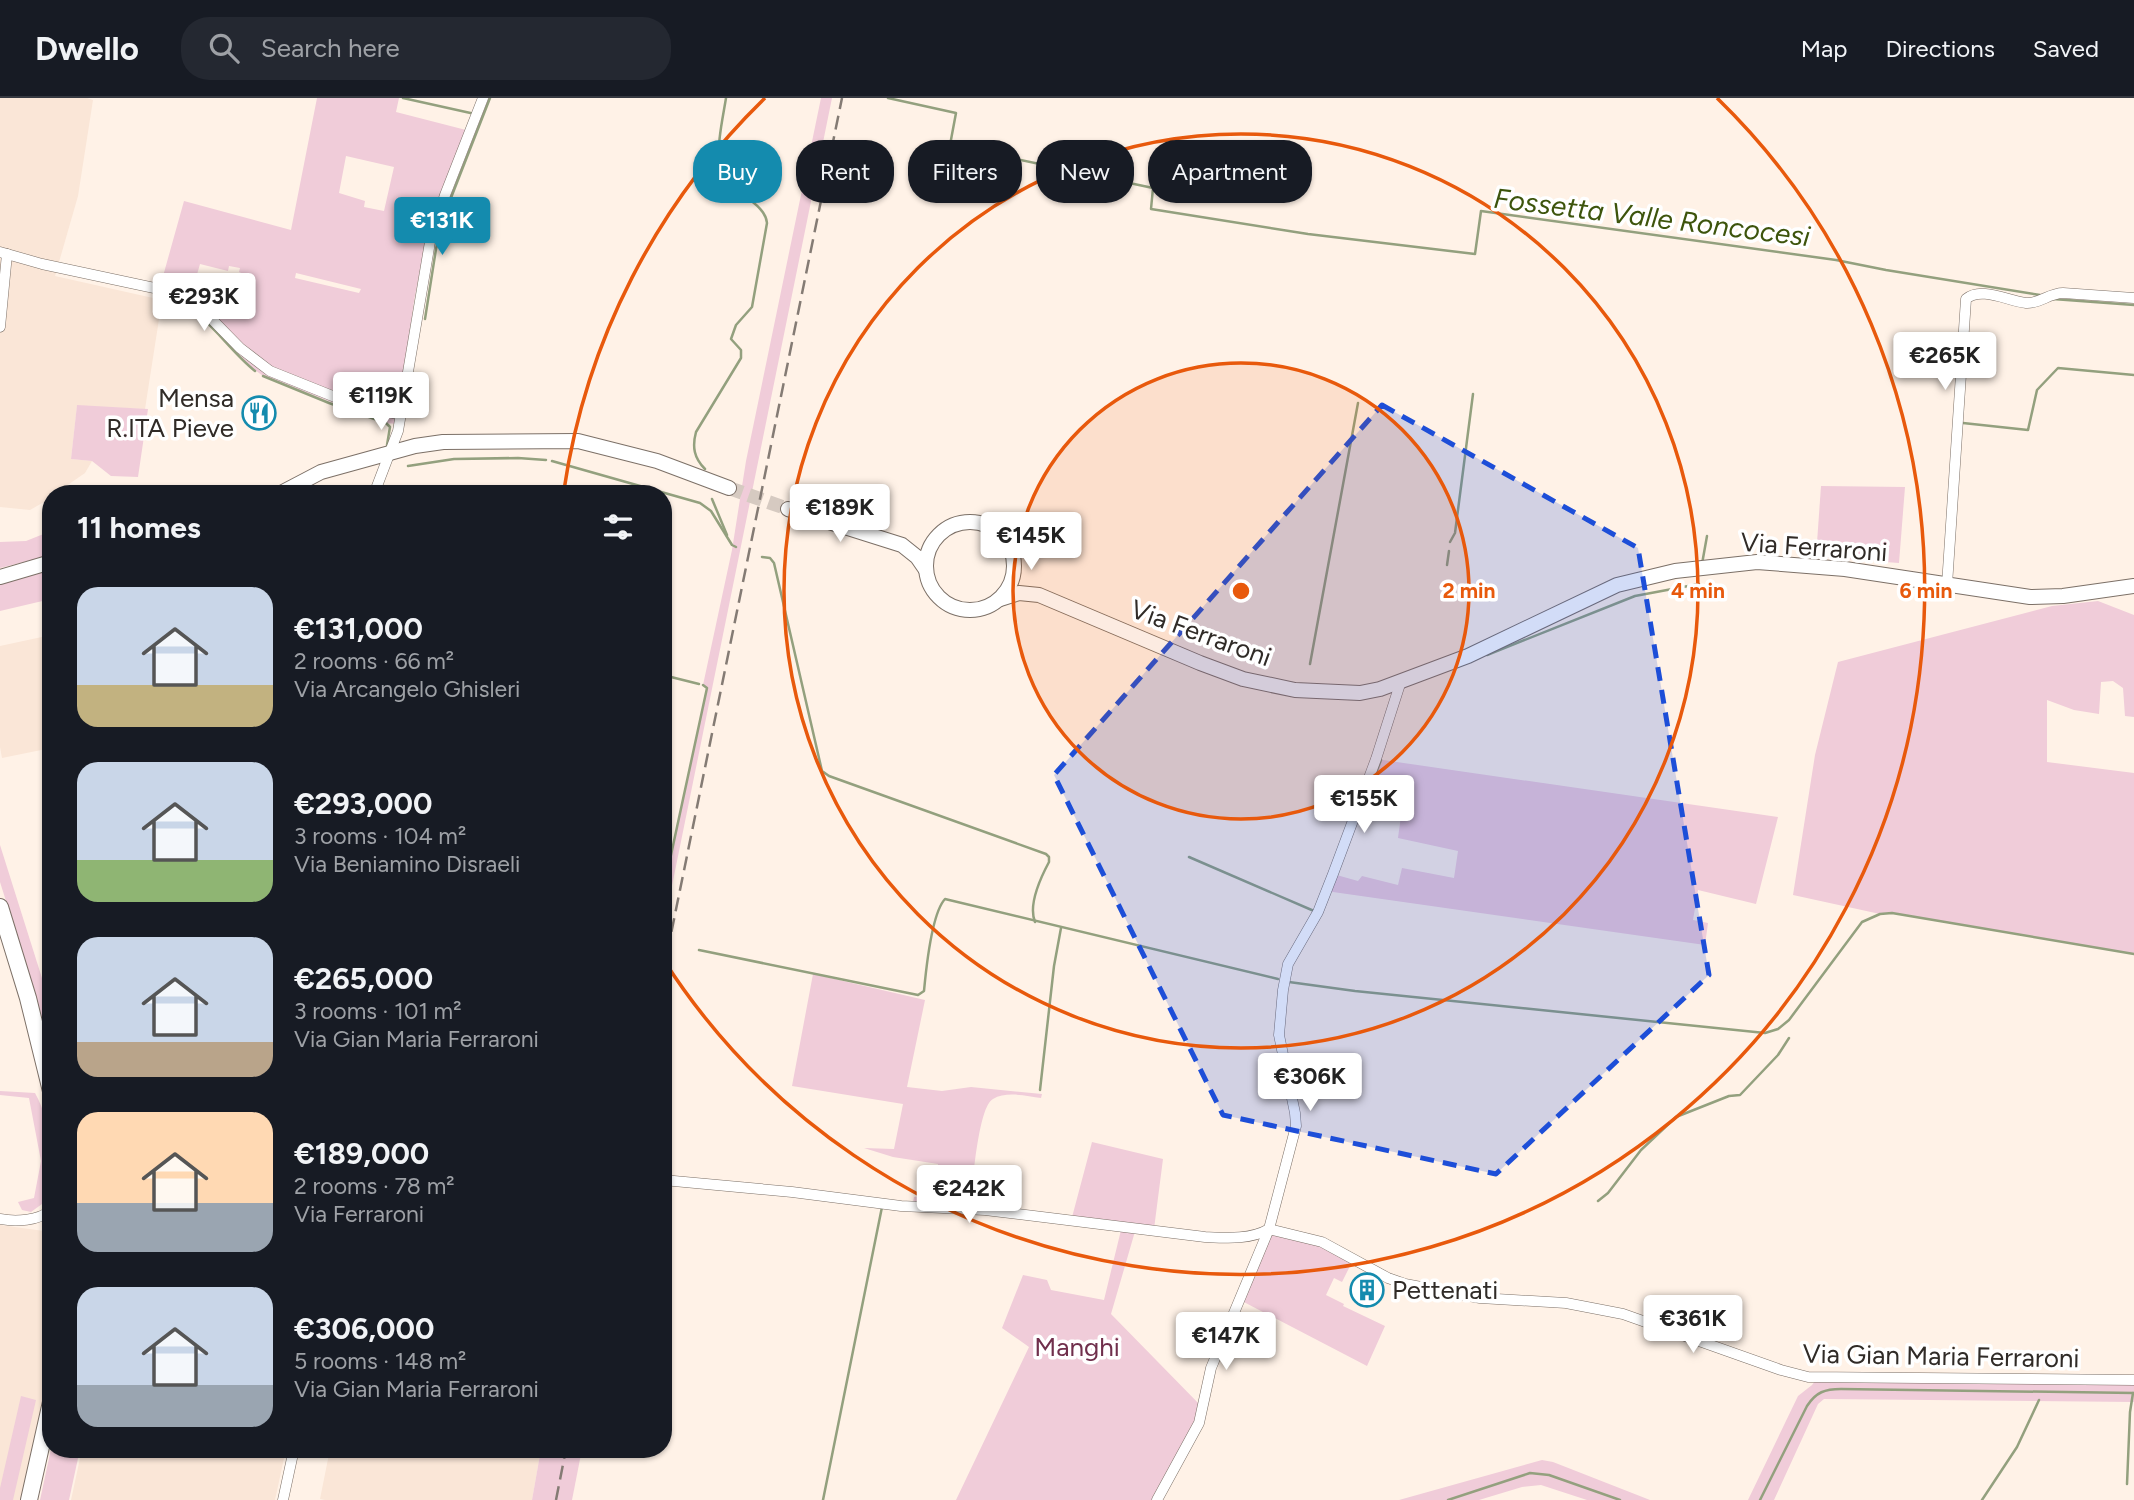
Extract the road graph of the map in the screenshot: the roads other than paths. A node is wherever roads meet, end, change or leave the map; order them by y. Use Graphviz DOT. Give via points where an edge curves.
graph roads {
  1 [pos="483,98"];
  2 [pos="4,253"];
  3 [pos="2134,298"];
  4 [pos="0,327"];
  5 [pos="399,414"];
  6 [pos="390,453"];
  7 [pos="296,485"];
  8 [pos="378,485"];
  9 [pos="729,488"];
  10 [pos="788,509"];
  11 [pos="935,539"];
  12 [pos="902,545"];
  13 [pos="42,565"];
  14 [pos="926,570"];
  15 [pos="1014,571"];
  16 [pos="0,577"];
  17 [pos="2130,584"];
  18 [pos="1947,585"];
  19 [pos="1039,595"];
  20 [pos="1000,599"];
  21 [pos="1401,681"];
  22 [pos="0,907"];
  23 [pos="42,1055"];
  24 [pos="672,1181"];
  25 [pos="42,1216"];
  26 [pos="0,1219"];
  27 [pos="1269,1229"];
  28 [pos="2134,1380"];
  29 [pos="42,1442"];
  30 [pos="292,1458"];
  31 [pos="29,1500"];
  32 [pos="283,1500"];
  33 [pos="1157,1500"];
  1 -- 5 [label="street" via="430,242"];
  2 -- 4 [label="street"];
  2 -- 5 [label="street" via="173,292 197,304 270,372 360,407"];
  3 -- 18 [label="street" via="2057,293 2028,303 1977,293 1965,301"];
  5 -- 6 [label="street"];
  6 -- 7 [label="main road" via="321,472"];
  6 -- 8 [label="street"];
  6 -- 9 [label="main road" via="443,442 578,441 657,461"];
  10 -- 12 [label="main road"];
  11 -- 12 [label="main road"];
  11 -- 14 [label="main road"];
  11 -- 15 [label="main road" via="962,523 986,525 1010,547"];
  12 -- 14 [label="main road"];
  13 -- 16 [label="main road"];
  14 -- 20 [label="main road" via="935,593 954,607 978,610"];
  15 -- 19 [label="main road, Via Ferraroni"];
  15 -- 20 [label="main road"];
  17 -- 18 [label="main road, Via Ferraroni" via="2030,597"];
  18 -- 21 [label="main road, Via Ferraroni" via="1845,569 1757,562 1653,575 1617,585 1504,640"];
  19 -- 20 [label="main road, Via Ferraroni" via="1019,593"];
  19 -- 21 [label="main road, Via Ferraroni" via="1243,679 1295,691 1360,694"];
  21 -- 27 [label="street" via="1318,912 1289,959 1280,1043 1296,1126"];
  22 -- 23 [label="main road"];
  24 -- 27 [label="street, Via Gian Maria Ferraroni" via="901,1206 985,1210 1205,1237 1236,1238"];
  25 -- 26 [label="street"];
  27 -- 28 [label="street, Via Gian Maria Ferraroni" via="1322,1242 1405,1284 1480,1298 1566,1303 1612,1312 1800,1376"];
  27 -- 33 [label="street" via="1211,1368 1199,1423"];
  29 -- 31 [label="main road"];
  30 -- 32 [label="street"];
}
